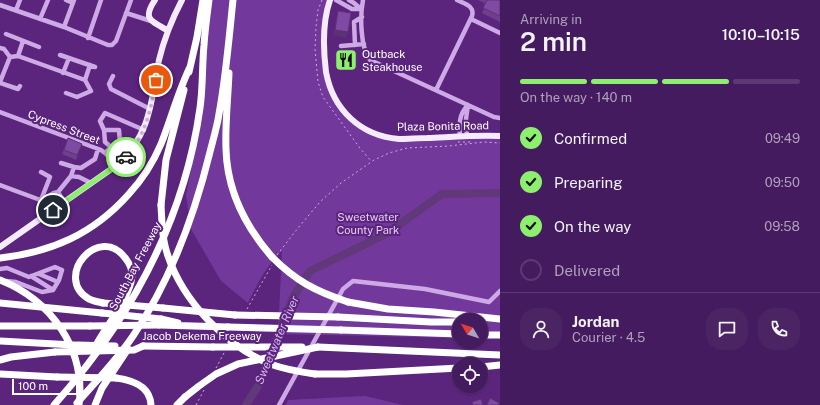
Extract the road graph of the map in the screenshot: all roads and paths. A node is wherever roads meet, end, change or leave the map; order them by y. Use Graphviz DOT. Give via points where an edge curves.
graph roads {
  1 [pos="20,0"];
  2 [pos="48,0"];
  3 [pos="66,0"];
  4 [pos="101,0"];
  5 [pos="131,0"];
  6 [pos="155,0"];
  7 [pos="182,0"];
  8 [pos="203,0"];
  9 [pos="209,0"];
  10 [pos="233,0"];
  11 [pos="330,0"];
  12 [pos="336,0"];
  13 [pos="349,0"];
  14 [pos="363,0"];
  15 [pos="457,0"];
  16 [pos="73,1"];
  17 [pos="0,5"];
  18 [pos="232,8"];
  19 [pos="361,9"];
  20 [pos="16,10"];
  21 [pos="126,13"];
  22 [pos="362,17"];
  23 [pos="40,19"];
  24 [pos="471,19"];
  25 [pos="151,21"];
  26 [pos="64,28"];
  27 [pos="167,30"];
  28 [pos="500,33"];
  29 [pos="6,34"];
  30 [pos="88,38"];
  31 [pos="23,41"];
  32 [pos="364,44"];
  33 [pos="355,45"];
  34 [pos="341,46"];
  35 [pos="39,47"];
  36 [pos="0,48"];
  37 [pos="60,55"];
  38 [pos="18,56"];
  39 [pos="10,57"];
  40 [pos="68,58"];
  41 [pos="190,67"];
  42 [pos="63,73"];
  43 [pos="113,76"];
  44 [pos="85,80"];
  45 [pos="0,83"];
  46 [pos="20,86"];
  47 [pos="436,90"];
  48 [pos="66,93"];
  49 [pos="468,105"];
  50 [pos="150,109"];
  51 [pos="0,112"];
  52 [pos="500,118"];
  53 [pos="127,122"];
  54 [pos="104,130"];
  55 [pos="119,130"];
  56 [pos="144,130"];
  57 [pos="460,136"];
  58 [pos="467,136"];
  59 [pos="500,136"];
  60 [pos="500,143"];
  61 [pos="111,147"];
  62 [pos="98,150"];
  63 [pos="105,153"];
  64 [pos="61,162"];
  65 [pos="117,165"];
  66 [pos="74,167"];
  67 [pos="41,172"];
  68 [pos="71,176"];
  69 [pos="91,183"];
  70 [pos="0,184"];
  71 [pos="58,192"];
  72 [pos="43,201"];
  73 [pos="64,202"];
  74 [pos="53,210"];
  75 [pos="0,247"];
  76 [pos="0,258"];
  77 [pos="273,259"];
  78 [pos="0,269"];
  79 [pos="40,274"];
  80 [pos="32,276"];
  81 [pos="0,280"];
  82 [pos="58,282"];
  83 [pos="53,290"];
  84 [pos="500,292"];
  85 [pos="0,303"];
  86 [pos="120,304"];
  87 [pos="120,304"];
  88 [pos="120,304"];
  89 [pos="120,304"];
  90 [pos="148,313"];
  91 [pos="245,313"];
  92 [pos="500,320"];
  93 [pos="488,321"];
  94 [pos="160,322"];
  95 [pos="452,322"];
  96 [pos="0,326"];
  97 [pos="452,334"];
  98 [pos="488,335"];
  99 [pos="500,335"];
  100 [pos="0,341"];
  101 [pos="143,346"];
  102 [pos="318,347"];
  103 [pos="225,351"];
  104 [pos="500,355"];
  105 [pos="94,358"];
  106 [pos="0,360"];
  107 [pos="500,365"];
  108 [pos="488,366"];
  109 [pos="452,368"];
  110 [pos="215,370"];
  111 [pos="0,374"];
  112 [pos="206,387"];
  113 [pos="54,405"];
  114 [pos="76,405"];
  115 [pos="79,405"];
  116 [pos="95,405"];
  117 [pos="151,405"];
  118 [pos="177,405"];
  119 [pos="196,405"];
  120 [pos="279,405"];
  1 -- 20 [label="street"];
  2 -- 23 [label="street"];
  3 -- 16 [label="street"];
  4 -- 30 [label="street"];
  5 -- 21 [label="street"];
  6 -- 25 [label="main road" via="148,14"];
  7 -- 27 [label="main road"];
  8 -- 41 [label="highway"];
  9 -- 105 [label="highway, South Bay Freeway" via="200,108 188,166 172,220 126,309"];
  10 -- 18 [label="highway"];
  11 -- 57 [label="main road, Plaza Bonita Road" via="326,14 324,59 329,86 343,111 368,131 399,139"];
  12 -- 19 [label="street" via="352,9"];
  13 -- 19 [label="street"];
  14 -- 19 [label="street"];
  15 -- 24 [label="street" via="470,6 473,12"];
  16 -- 26 [label="street"];
  17 -- 20 [label="street"];
  18 -- 77 [label="highway" via="227,165 242,214 256,239"];
  18 -- 90 [label="highway" via="220,109 203,179 188,229 170,272"];
  19 -- 22 [label="street"];
  20 -- 23 [label="street"];
  21 -- 25 [label="street"];
  21 -- 30 [label="street" via="116,41 112,45"];
  22 -- 32 [label="street"];
  22 -- 33 [label="street" via="354,22"];
  23 -- 26 [label="street"];
  24 -- 28 [label="street"];
  24 -- 47 [label="street"];
  25 -- 27 [label="main road"];
  26 -- 30 [label="street"];
  27 -- 50 [label="main road"];
  29 -- 31 [label="street"];
  31 -- 35 [label="street"];
  31 -- 38 [label="street"];
  32 -- 33 [label="street"];
  32 -- 47 [label="street" via="370,60"];
  33 -- 34 [label="street"];
  36 -- 39 [label="street"];
  37 -- 40 [label="street"];
  38 -- 39 [label="street"];
  38 -- 42 [label="street"];
  39 -- 45 [label="street"];
  40 -- 42 [label="street"];
  40 -- 44 [label="street" via="92,66"];
  41 -- 76 [label="highway" via="159,150 146,173 114,210 82,234 56,246"];
  41 -- 109 [label="highway, bridge" via="166,160 161,205 162,233 167,256 178,281 204,316 230,339 257,357 282,368 315,374"];
  42 -- 44 [label="street"];
  43 -- 50 [label="street" via="109,84 111,89"];
  44 -- 48 [label="street" via="91,91 77,97"];
  45 -- 46 [label="street" via="18,89"];
  47 -- 49 [label="street"];
  49 -- 52 [label="street"];
  49 -- 57 [label="street" via="459,120"];
  49 -- 58 [label="street"];
  50 -- 56 [label="main road"];
  51 -- 62 [label="street, Cypress Street"];
  53 -- 54 [label="street" via="105,112 100,121"];
  53 -- 55 [label="street"];
  53 -- 56 [label="street"];
  54 -- 55 [label="street"];
  54 -- 61 [label="street" via="105,142"];
  55 -- 61 [label="street" via="120,143"];
  56 -- 65 [label="main road" via="132,149"];
  57 -- 58 [label="main road, Plaza Bonita Road"];
  58 -- 59 [label="main road, Plaza Bonita Road"];
  60 -- 77 [label="path" via="472,142 407,148 374,160 341,183 320,202"];
  61 -- 63 [label="street"];
  62 -- 63 [label="street, Cypress Street"];
  62 -- 66 [label="street" via="95,159 81,168"];
  63 -- 65 [label="street, Cypress Street"];
  64 -- 66 [label="street"];
  65 -- 69 [label="main road"];
  66 -- 68 [label="street"];
  67 -- 72 [label="street" via="50,177"];
  68 -- 69 [label="street"];
  68 -- 71 [label="street"];
  69 -- 73 [label="main road"];
  70 -- 72 [label="street"];
  71 -- 72 [label="street"];
  71 -- 73 [label="street"];
  72 -- 74 [label="street"];
  73 -- 74 [label="main road"];
  74 -- 75 [label="main road"];
  77 -- 91 [label="path"];
  77 -- 92 [label="highway, bridge" via="307,285 348,302 388,309"];
  78 -- 80 [label="street" via="7,268"];
  79 -- 80 [label="street"];
  79 -- 82 [label="street"];
  79 -- 82 [label="street" via="55,267 62,270"];
  80 -- 83 [label="street"];
  81 -- 83 [label="street" via="16,282 42,292"];
  81 -- 115 [label="highway, bridge" via="14,285 33,298 47,311 67,339 78,364"];
  82 -- 83 [label="street"];
  84 -- 120 [label="street" via="489,302 425,289 353,281 343,289"];
  85 -- 94 [label="highway, bridge" via="102,313"];
  86 -- 105 [label="highway, bridge" via="94,349"];
  87 -- 88 [label="highway, bridge" via="132,281 129,262 115,249 97,247 79,262 77,285 89,300"];
  89 -- 95 [label="highway, bridge" via="235,315"];
  90 -- 114 [label="highway" via="133,337"];
  90 -- 116 [label="highway" via="136,337 102,388"];
  92 -- 93 [label="highway"];
  94 -- 96 [label="highway, Jacob Dekema Freeway, bridge" via="90,326"];
  94 -- 97 [label="highway, Jacob Dekema Freeway, bridge" via="194,326"];
  98 -- 99 [label="highway"];
  100 -- 101 [label="highway, Jacob Dekema Freeway, bridge"];
  101 -- 102 [label="highway, Jacob Dekema Freeway, bridge"];
  101 -- 106 [label="highway, bridge" via="134,350 55,352"];
  102 -- 104 [label="highway, Jacob Dekema Freeway"];
  102 -- 118 [label="highway, bridge" via="238,364 216,374"];
  103 -- 110 [label="path"];
  105 -- 113 [label="highway, South Bay Freeway"];
  107 -- 108 [label="highway"];
  111 -- 117 [label="highway, bridge" via="130,380 148,393"];
  112 -- 119 [label="path"];
}
